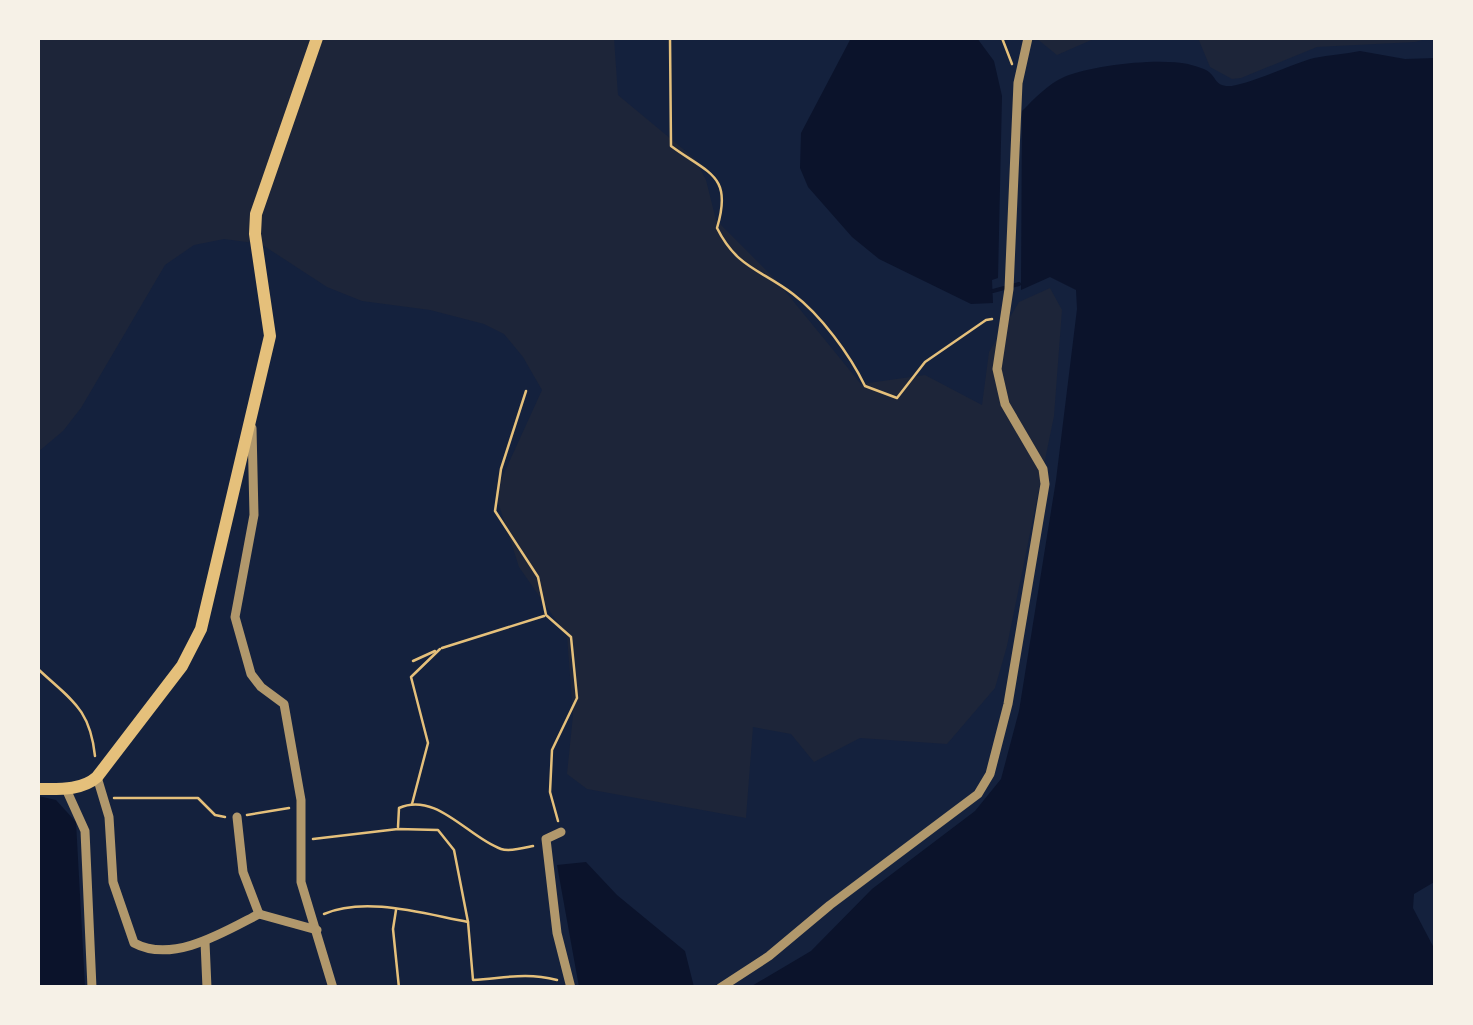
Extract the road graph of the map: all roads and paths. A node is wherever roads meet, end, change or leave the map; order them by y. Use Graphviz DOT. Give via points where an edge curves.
graph roads {
  1 [pos="317,38"];
  2 [pos="670,38"];
  3 [pos="1002,38"];
  4 [pos="1028,38"];
  5 [pos="1020,75"];
  6 [pos="1002,318"];
  7 [pos="526,390"];
  8 [pos="252,421"];
  9 [pos="546,615"];
  10 [pos="440,649"];
  11 [pos="412,661"];
  12 [pos="38,669"];
  13 [pos="97,777"];
  14 [pos="38,789"];
  15 [pos="66,789"];
  16 [pos="103,798"];
  17 [pos="411,806"];
  18 [pos="301,807"];
  19 [pos="237,817"];
  20 [pos="398,828"];
  21 [pos="560,832"];
  22 [pos="546,839"];
  23 [pos="302,840"];
  24 [pos="396,910"];
  25 [pos="259,914"];
  26 [pos="468,922"];
  27 [pos="316,925"];
  28 [pos="205,942"];
  29 [pos="474,980"];
  30 [pos="571,985"];
  31 [pos="92,988"];
  32 [pos="207,988"];
  33 [pos="333,988"];
  34 [pos="399,988"];
  35 [pos="470,988"];
  36 [pos="720,988"];
  1 -- 8 [label="main road" via="256,214 270,336"];
  2 -- 6 [label="path" via="670,146 716,176 725,201 717,228 729,251 795,296 852,358 866,386 897,398 924,362 986,320"];
  3 -- 5 [label="path"];
  4 -- 5 [label="street"];
  5 -- 6 [label="street"];
  6 -- 36 [label="street" via="1000,389 1045,484 990,774 967,804"];
  7 -- 9 [label="path" via="495,511 538,577"];
  8 -- 13 [label="main road" via="201,630 182,666"];
  8 -- 18 [label="street" via="254,515 235,617 251,674 284,704"];
  9 -- 10 [label="path"];
  9 -- 21 [label="path" via="571,636 577,698 552,750 550,792"];
  10 -- 11 [label="path"];
  10 -- 17 [label="path" via="411,678 428,743"];
  12 -- 13 [label="path" via="84,712"];
  13 -- 15 [label="main road"];
  13 -- 16 [label="street"];
  14 -- 15 [label="main road"];
  15 -- 31 [label="street" via="85,831"];
  16 -- 19 [label="path" via="198,798 215,815"];
  16 -- 28 [label="street" via="113,882 134,943 149,951"];
  17 -- 20 [label="path" via="399,808"];
  17 -- 22 [label="path" via="438,810 503,850"];
  18 -- 19 [label="path"];
  18 -- 23 [label="street"];
  19 -- 25 [label="street" via="243,872"];
  20 -- 23 [label="path"];
  20 -- 26 [label="path" via="438,830 454,850"];
  21 -- 22 [label="street"];
  22 -- 30 [label="street" via="557,933"];
  23 -- 27 [label="street" via="301,882"];
  24 -- 26 [label="path"];
  24 -- 27 [label="path" via="342,907"];
  24 -- 34 [label="path"];
  25 -- 27 [label="street"];
  25 -- 28 [label="street"];
  26 -- 29 [label="path"];
  27 -- 33 [label="street"];
  28 -- 32 [label="street"];
  29 -- 30 [label="path" via="527,972"];
  29 -- 35 [label="path"];
}
